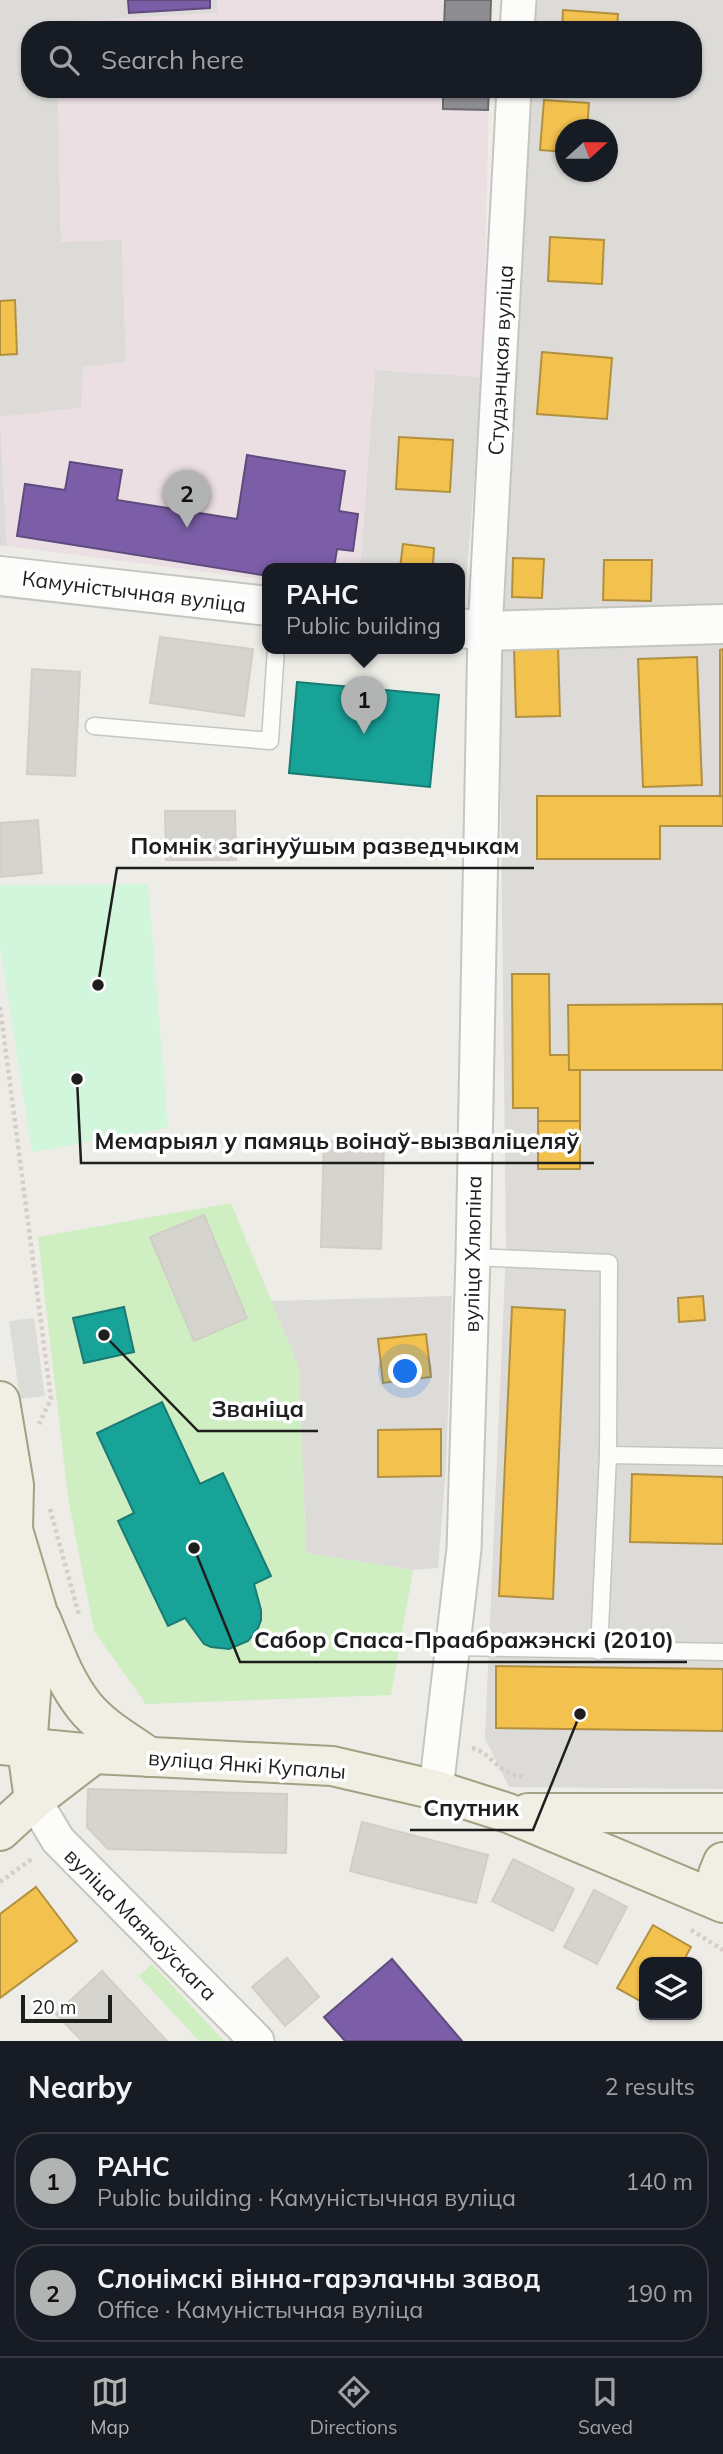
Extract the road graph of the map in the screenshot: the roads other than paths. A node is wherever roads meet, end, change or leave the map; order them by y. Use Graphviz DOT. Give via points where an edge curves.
graph roads {
  1 [pos="519,0"];
  2 [pos="518,21"];
  3 [pos="513,98"];
  4 [pos="0,576"];
  5 [pos="262,605"];
  6 [pos="723,624"];
  7 [pos="473,630"];
  8 [pos="276,654"];
  9 [pos="94,726"];
  10 [pos="473,1257"];
  11 [pos="1,1416"];
  12 [pos="608,1455"];
  13 [pos="723,1457"];
  14 [pos="13,1607"];
  15 [pos="452,1647"];
  16 [pos="598,1651"];
  17 [pos="723,1652"];
  18 [pos="14,1747"];
  19 [pos="94,1754"];
  20 [pos="149,1757"];
  21 [pos="436,1790"];
  22 [pos="34,1800"];
  23 [pos="508,1813"];
  24 [pos="723,1813"];
  25 [pos="3,1850"];
  26 [pos="723,1862"];
  27 [pos="722,1902"];
  28 [pos="257,2041"];
  1 -- 2 [label="street"];
  3 -- 7 [label="street, Студэнцкая вуліца"];
  4 -- 5 [label="street, Камуністычная вуліца"];
  6 -- 7 [label="street"];
  7 -- 10 [label="street, вуліца Хлюпіна"];
  8 -- 9 [label="lane" via="270,741"];
  10 -- 12 [label="lane" via="609,1263"];
  10 -- 15 [label="street, вуліца Хлюпіна" via="464,1549"];
  11 -- 14 [label="main road" via="14,1485"];
  12 -- 13 [label="lane"];
  12 -- 16 [label="lane"];
  14 -- 18 [label="main road" via="1,1673"];
  14 -- 20 [label="main road" via="86,1708"];
  15 -- 16 [label="lane"];
  15 -- 21 [label="street, вуліца Хлюпіна"];
  16 -- 17 [label="lane"];
  18 -- 19 [label="main road, вуліца Янкі Купалы"];
  18 -- 22 [label="main road"];
  19 -- 20 [label="main road, вуліца Янкі Купалы"];
  19 -- 22 [label="main road"];
  20 -- 21 [label="main road, вуліца Янкі Купалы" via="332,1766"];
  21 -- 23 [label="main road, вуліца Янкі Купалы"];
  22 -- 25 [label="main road"];
  22 -- 28 [label="street, вуліца Маякоўскага" via="58,1840"];
  23 -- 24 [label="main road"];
  23 -- 27 [label="main road, вуліца Янкі Купалы"];
  26 -- 27 [label="main road" via="718,1874"];
}
